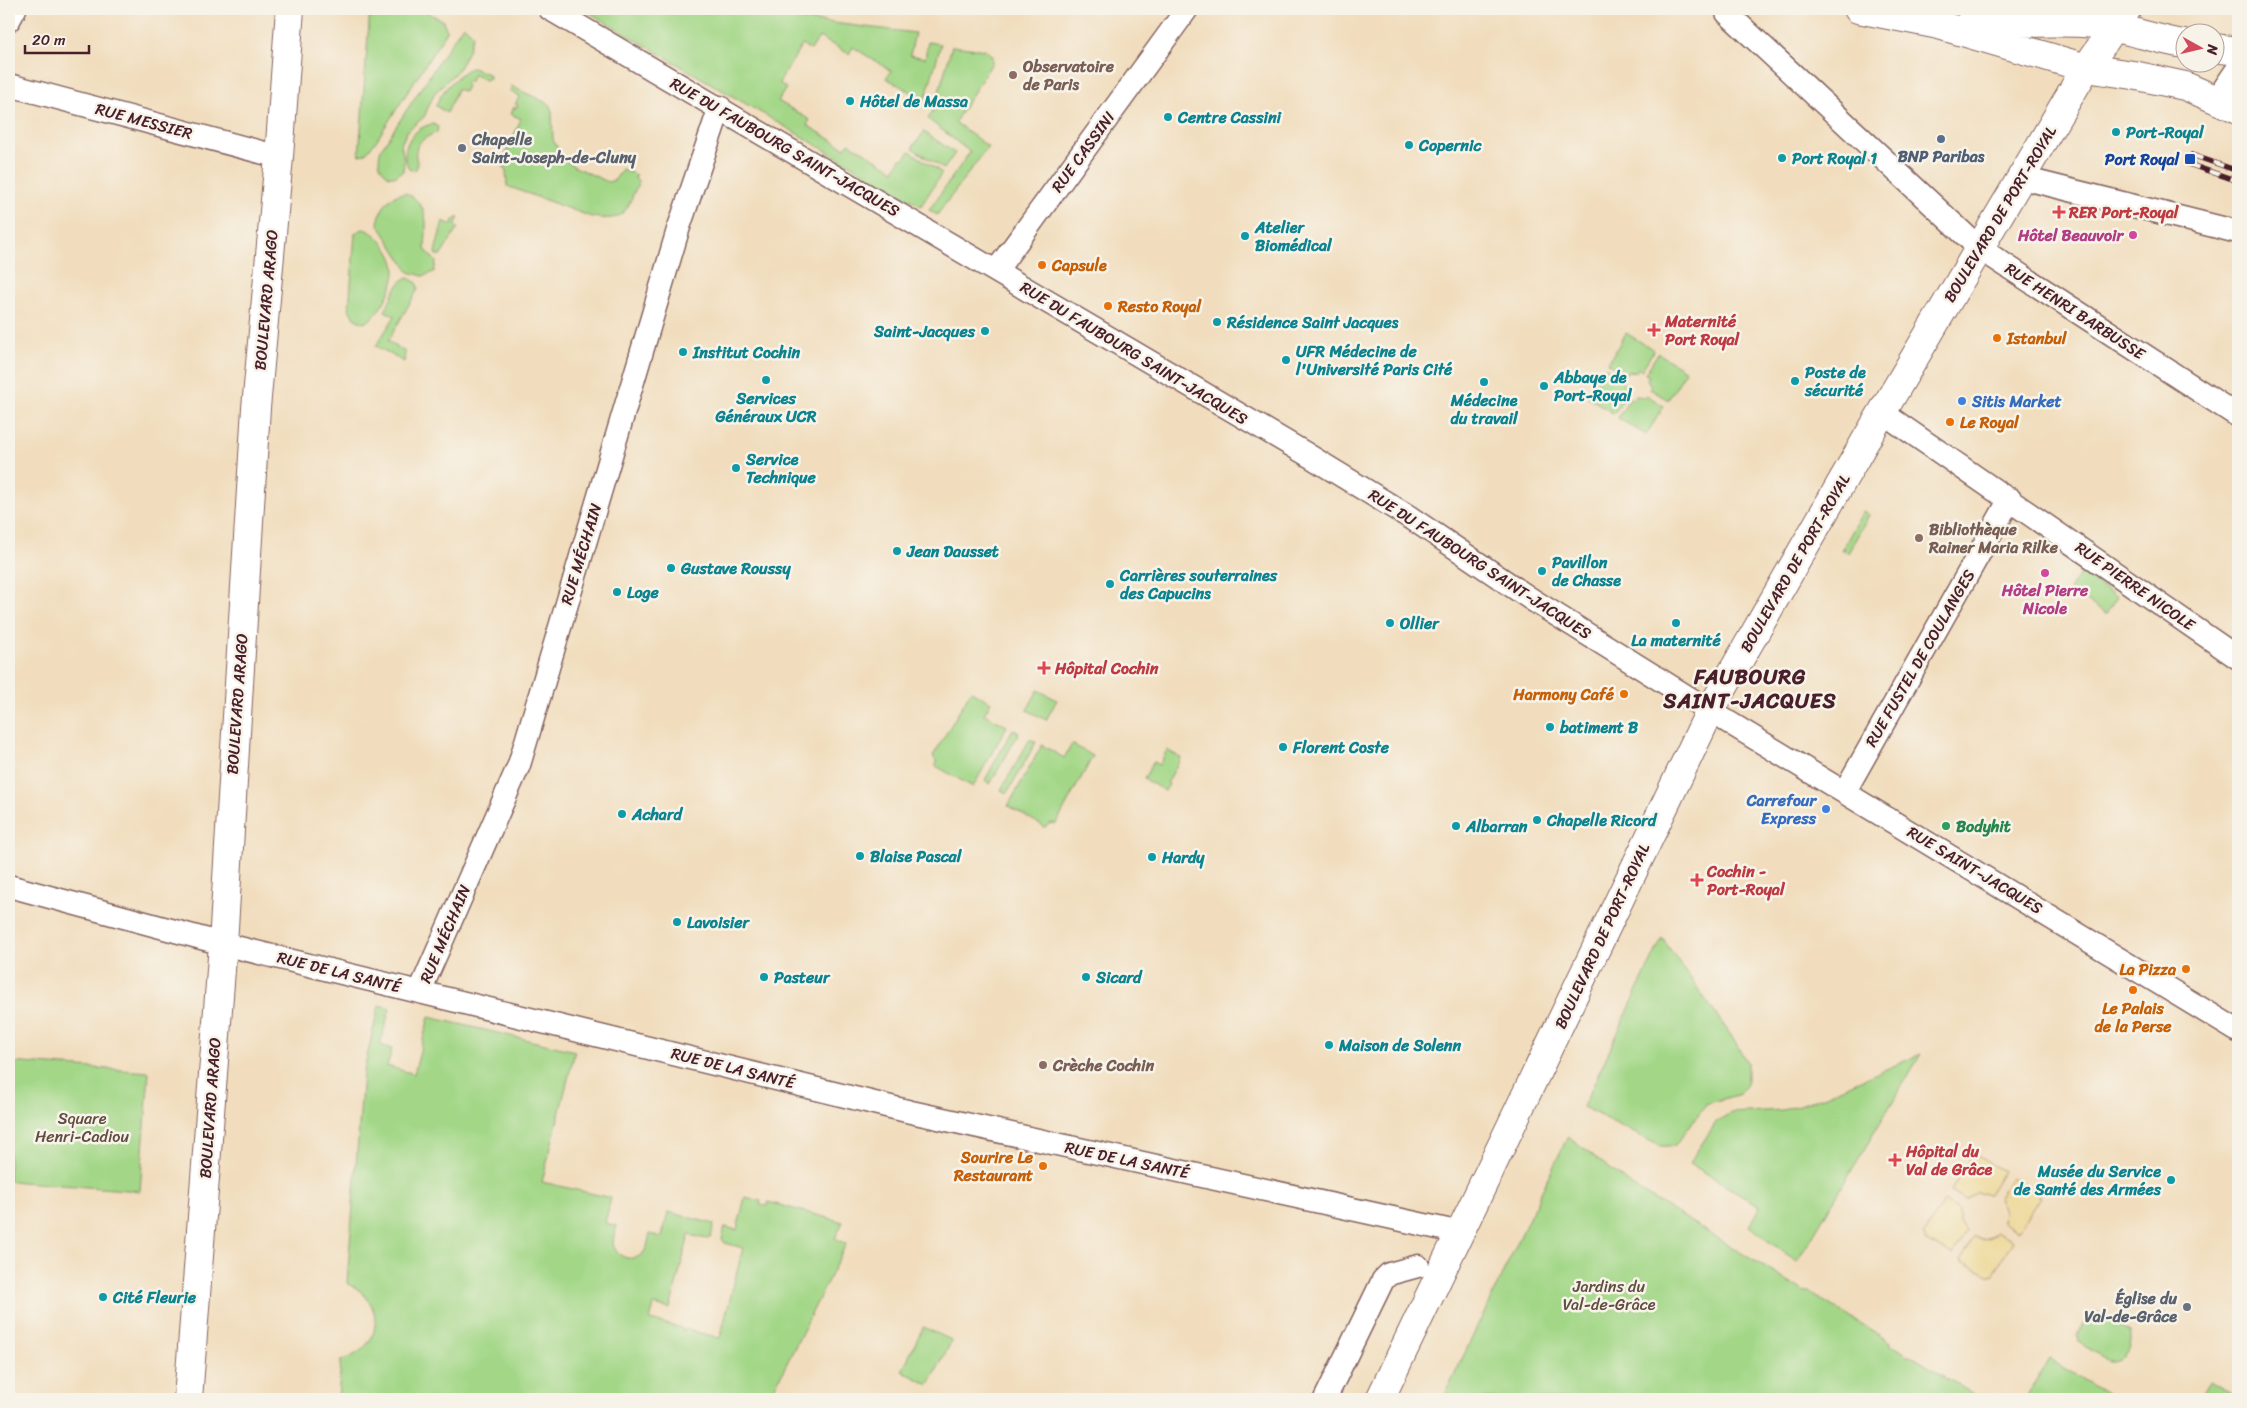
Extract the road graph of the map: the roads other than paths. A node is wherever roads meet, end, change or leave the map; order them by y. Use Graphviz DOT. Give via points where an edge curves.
graph roads {
  1 [pos="14,9"];
  2 [pos="290,9"];
  3 [pos="550,9"];
  4 [pos="1187,9"];
  5 [pos="1729,9"];
  6 [pos="1858,9"];
  7 [pos="2071,16"];
  8 [pos="2121,18"];
  9 [pos="9,20"];
  10 [pos="1939,25"];
  11 [pos="2174,42"];
  12 [pos="2224,49"];
  13 [pos="2238,51"];
  14 [pos="2086,68"];
  15 [pos="2238,68"];
  16 [pos="9,85"];
  17 [pos="2228,104"];
  18 [pos="720,107"];
  19 [pos="279,157"];
  20 [pos="2022,178"];
  21 [pos="2238,232"];
  22 [pos="1979,248"];
  23 [pos="996,271"];
  24 [pos="1883,413"];
  25 [pos="2238,416"];
  26 [pos="2010,499"];
  27 [pos="2238,658"];
  28 [pos="1710,711"];
  29 [pos="1844,791"];
  30 [pos="9,886"];
  31 [pos="223,944"];
  32 [pos="420,992"];
  33 [pos="2238,1031"];
  34 [pos="1461,1233"];
  35 [pos="1418,1266"];
  36 [pos="188,1399"];
  37 [pos="1325,1399"];
  38 [pos="1380,1399"];
  1 -- 9 [label="street"];
  2 -- 19 [label="main road, BOULEVARD ARAGO"];
  3 -- 18 [label="street, RUE DU FAUBOURG SAINT-JACQUES"];
  4 -- 23 [label="street, RUE CASSINI"];
  5 -- 22 [label="street, RUE HENRI BARBUSSE" via="1727,13"];
  6 -- 10 [label="main road"];
  7 -- 8 [label="main road" via="2093,24"];
  7 -- 10 [label="main road"];
  7 -- 14 [label="main road" via="2066,52"];
  8 -- 11 [label="main road" via="2158,40"];
  8 -- 14 [label="main road, BOULEVARD DE PORT-ROYAL"];
  10 -- 14 [label="main road"];
  12 -- 13 [label="main road"];
  14 -- 17 [label="main road" via="2185,86"];
  14 -- 20 [label="main road, BOULEVARD DE PORT-ROYAL"];
  15 -- 17 [label="street"];
  16 -- 19 [label="street, RUE MESSIER"];
  18 -- 23 [label="street, RUE DU FAUBOURG SAINT-JACQUES"];
  18 -- 32 [label="street, RUE MÉCHAIN" via="678,230 519,765"];
  19 -- 31 [label="main road, BOULEVARD ARAGO" via="256,408"];
  20 -- 21 [label="street"];
  20 -- 22 [label="main road, BOULEVARD DE PORT-ROYAL"];
  22 -- 24 [label="main road, BOULEVARD DE PORT-ROYAL"];
  22 -- 25 [label="street, RUE HENRI BARBUSSE"];
  23 -- 28 [label="street, RUE DU FAUBOURG SAINT-JACQUES" via="1387,503 1531,599"];
  24 -- 26 [label="street, RUE PIERRE NICOLE"];
  24 -- 28 [label="main road, BOULEVARD DE PORT-ROYAL"];
  26 -- 27 [label="street, RUE PIERRE NICOLE"];
  26 -- 29 [label="street, RUE FUSTEL DE COULANGES"];
  28 -- 29 [label="street, RUE SAINT-JACQUES"];
  28 -- 34 [label="main road, BOULEVARD DE PORT-ROYAL"];
  29 -- 33 [label="street, RUE SAINT-JACQUES"];
  30 -- 31 [label="street, RUE DE LA SANTÉ"];
  31 -- 32 [label="street, RUE DE LA SANTÉ"];
  31 -- 36 [label="main road, BOULEVARD ARAGO"];
  32 -- 34 [label="street, RUE DE LA SANTÉ" via="911,1112"];
  34 -- 38 [label="main road, BOULEVARD DE PORT-ROYAL"];
  35 -- 37 [label="street" via="1389,1274 1383,1280"];
}
